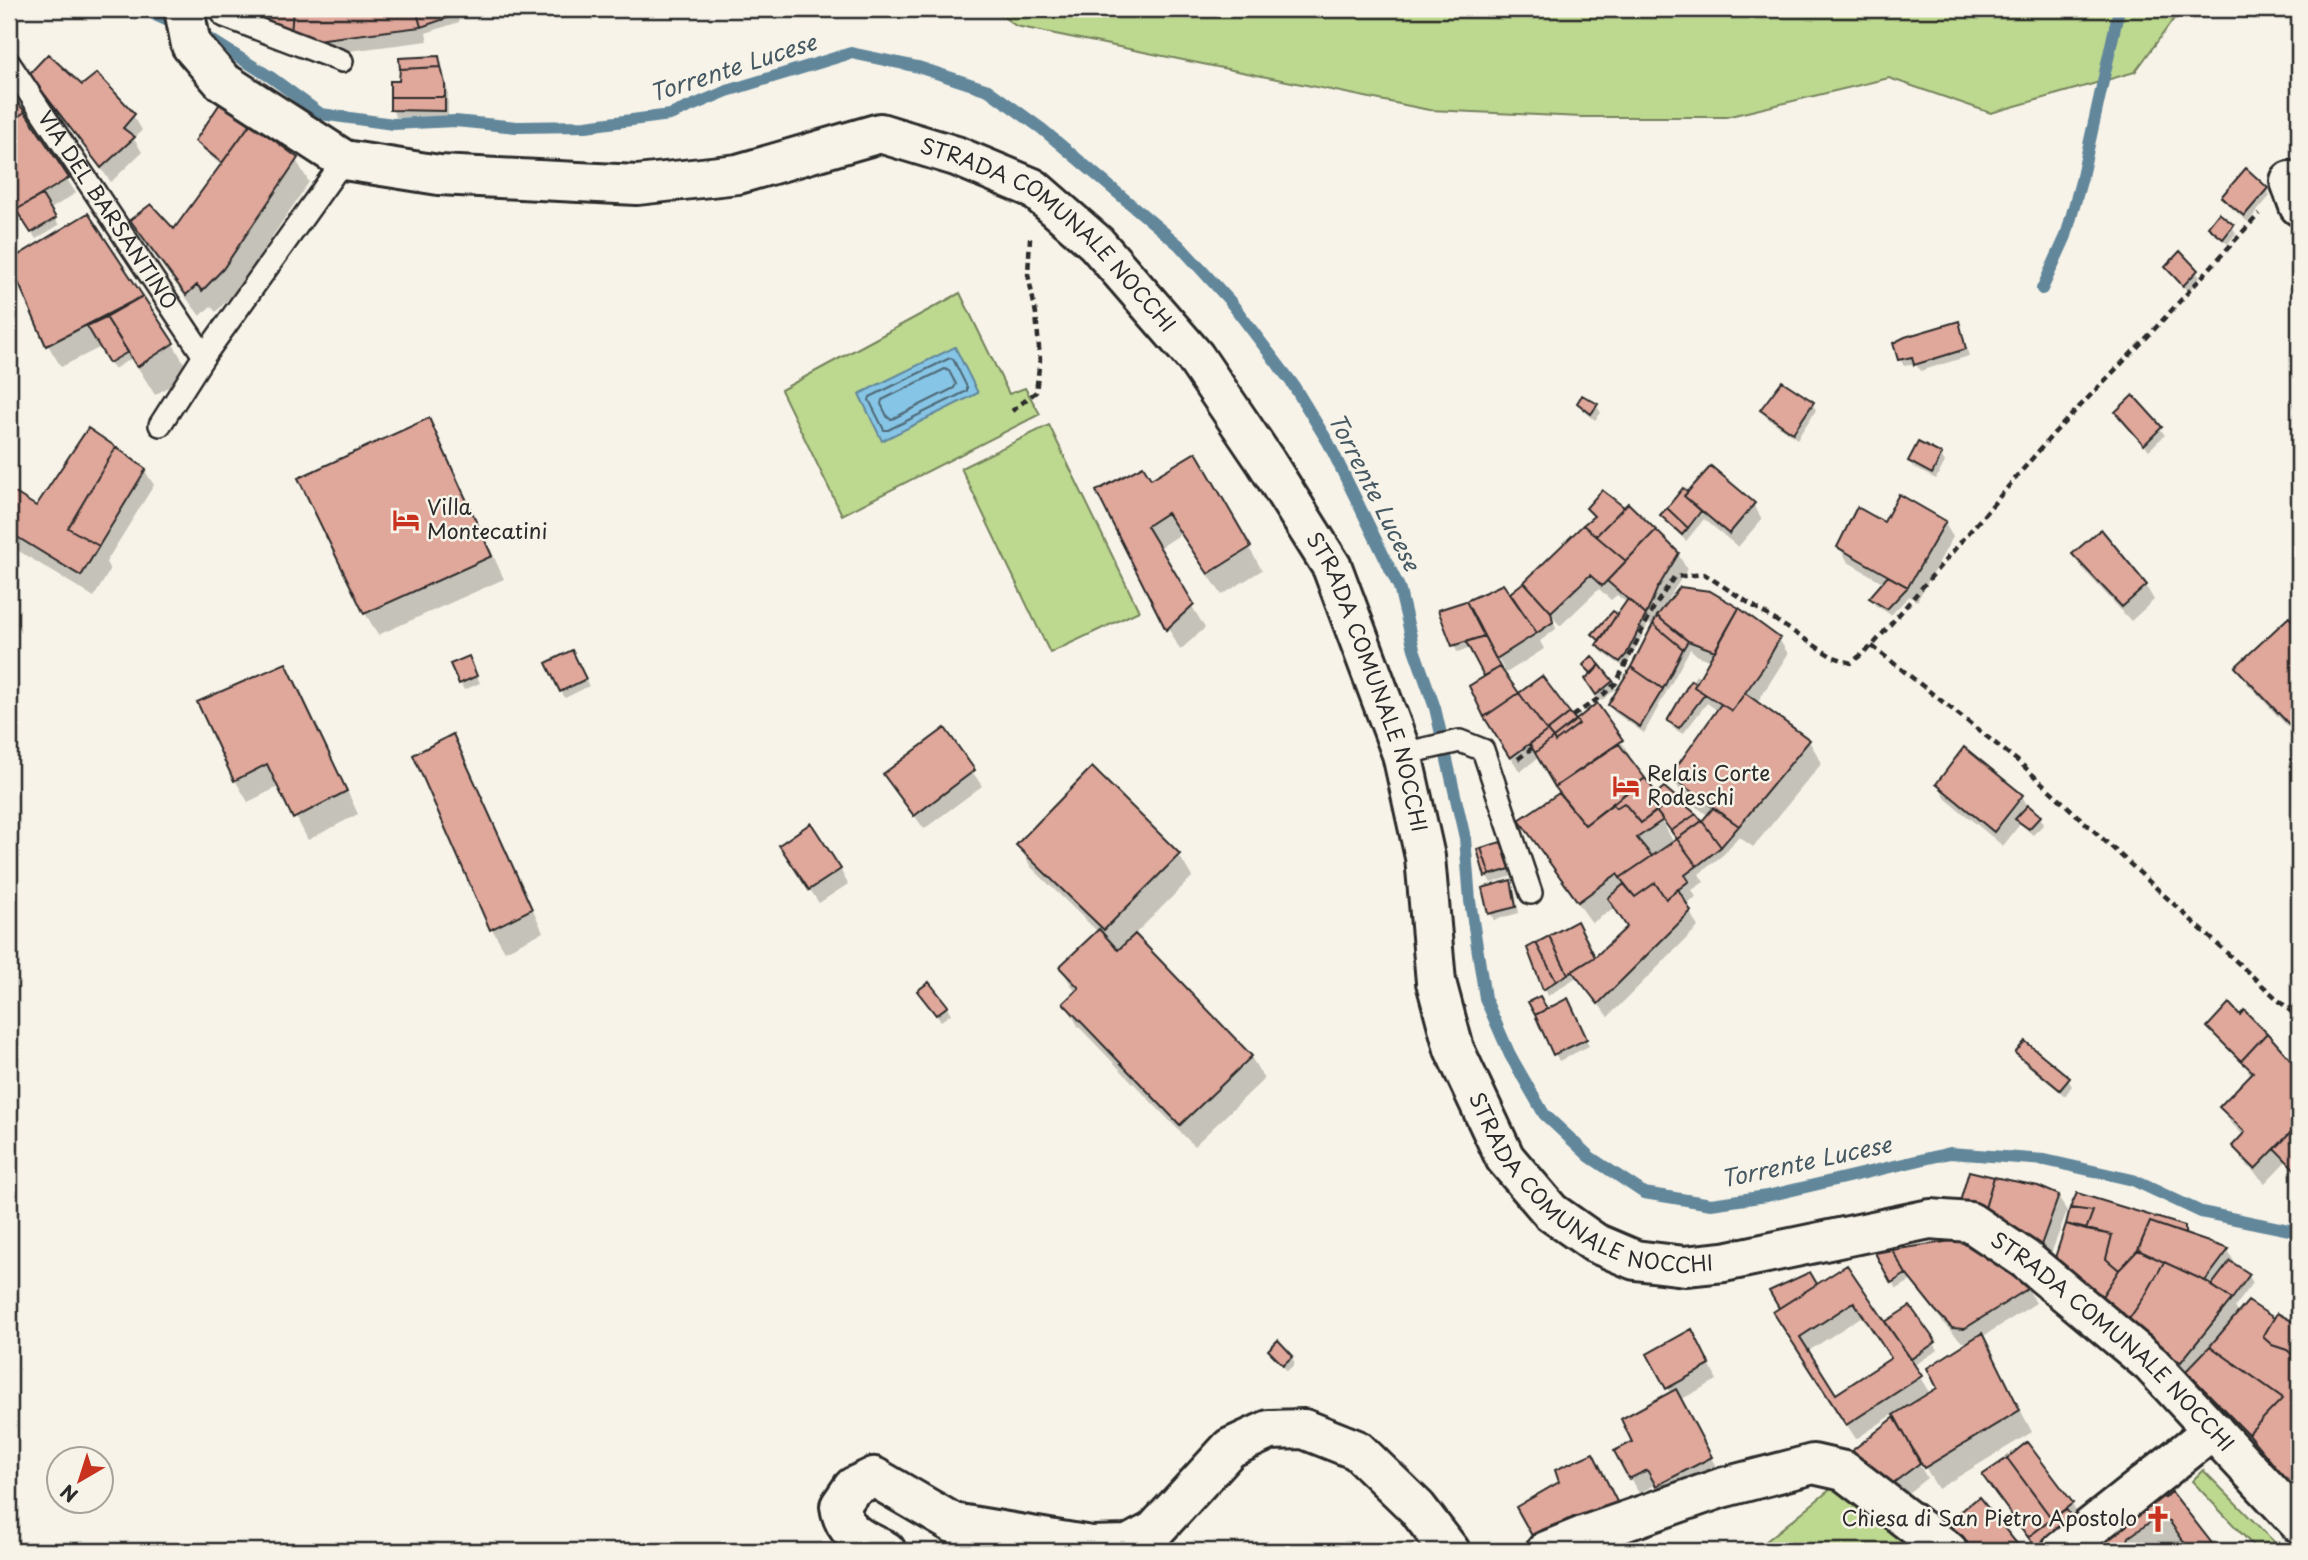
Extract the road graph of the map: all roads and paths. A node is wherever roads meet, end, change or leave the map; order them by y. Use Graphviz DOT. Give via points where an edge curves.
graph roads {
  1 [pos="224,12"];
  2 [pos="191,21"];
  3 [pos="342,61"];
  4 [pos="9,64"];
  5 [pos="344,160"];
  6 [pos="1033,188"];
  7 [pos="2295,193"];
  8 [pos="204,356"];
  9 [pos="1012,411"];
  10 [pos="160,425"];
  11 [pos="1872,646"];
  12 [pos="1573,716"];
  13 [pos="1409,753"];
  14 [pos="1531,892"];
  15 [pos="2299,1004"];
  16 [pos="2289,1009"];
  17 [pos="2299,1019"];
  18 [pos="2213,1430"];
  19 [pos="2299,1523"];
  20 [pos="886,1551"];
  21 [pos="1450,1551"];
  22 [pos="1546,1551"];
  23 [pos="1948,1551"];
  24 [pos="2061,1551"];
  1 -- 2 [label="lane"];
  1 -- 3 [label="lane" via="249,27"];
  2 -- 5 [label="street, STRADA COMUNALE NOCCHI" via="222,81"];
  4 -- 8 [label="lane, VIA DEL BARSANTINO"];
  5 -- 6 [label="street, STRADA COMUNALE NOCCHI" via="439,175 636,185 738,174 880,133 956,156"];
  5 -- 8 [label="lane"];
  6 -- 9 [label="path" via="1028,274 1040,359 1037,392"];
  6 -- 13 [label="street, STRADA COMUNALE NOCCHI" via="1097,243 1187,347 1266,463 1332,567"];
  7 -- 11 [label="path" via="2054,433"];
  8 -- 10 [label="lane"];
  11 -- 12 [label="path" via="1851,663 1831,656 1704,573 1674,577 1616,683"];
  11 -- 16 [label="path" via="2019,762"];
  13 -- 14 [label="lane" via="1460,741 1483,750"];
  13 -- 18 [label="street, STRADA COMUNALE NOCCHI" via="1425,857 1436,982 1454,1049 1504,1158 1550,1212 1595,1243 1634,1260 1685,1266 1930,1219 1970,1222 2025,1259 2151,1364"];
  15 -- 16 [label="path"];
  16 -- 17 [label="path"];
  18 -- 19 [label="street, STRADA COMUNALE NOCCHI"];
  18 -- 24 [label="street"];
  20 -- 21 [label="street" via="853,1534 842,1520 840,1506 853,1488 874,1477 953,1523 1091,1546 1128,1545 1154,1531 1230,1448 1269,1430 1304,1429 1357,1450 1417,1508"];
  22 -- 23 [label="street" via="1721,1488 1813,1464 1844,1471"];
}
